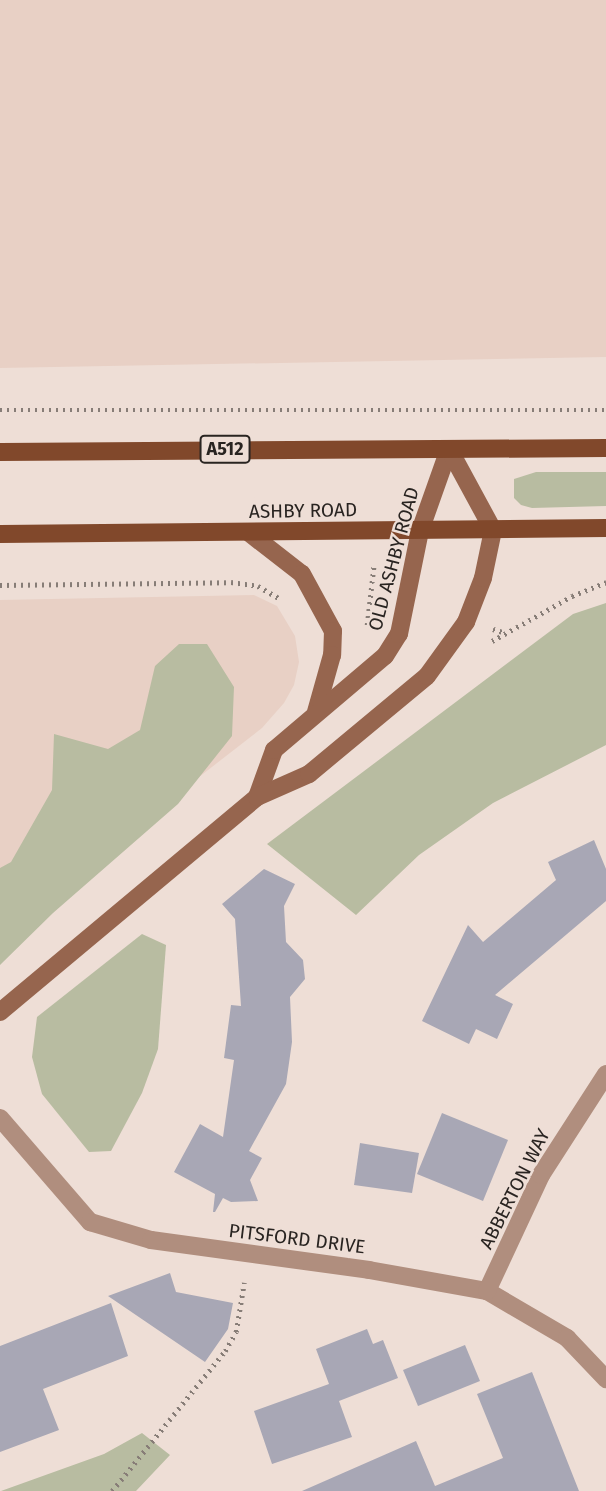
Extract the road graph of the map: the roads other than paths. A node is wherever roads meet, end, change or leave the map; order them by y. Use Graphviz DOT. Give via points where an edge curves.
graph roads {
  1 [pos="606,448"];
  2 [pos="449,449"];
  3 [pos="0,452"];
  4 [pos="606,528"];
  5 [pos="493,530"];
  6 [pos="420,531"];
  7 [pos="248,532"];
  8 [pos="0,534"];
  9 [pos="316,712"];
  10 [pos="257,797"];
  11 [pos="0,1012"];
  12 [pos="606,1074"];
  13 [pos="0,1118"];
  14 [pos="487,1291"];
  15 [pos="606,1379"];
  1 -- 2 [label="main road, A512"];
  2 -- 3 [label="main road, A512"];
  2 -- 5 [label="street"];
  2 -- 6 [label="street, OLD ASHBY ROAD"];
  4 -- 5 [label="main road, ASHBY ROAD"];
  5 -- 6 [label="main road, ASHBY ROAD"];
  5 -- 10 [label="street" via="483,578 466,622 427,676 309,774"];
  6 -- 7 [label="main road, ASHBY ROAD"];
  6 -- 9 [label="street, OLD ASHBY ROAD" via="399,634 385,656"];
  7 -- 8 [label="main road, ASHBY ROAD"];
  7 -- 9 [label="street" via="302,573 333,631 332,655"];
  9 -- 10 [label="street, OLD ASHBY ROAD" via="274,750"];
  10 -- 11 [label="street"];
  12 -- 14 [label="street, ABBERTON WAY" via="541,1175"];
  13 -- 14 [label="street, PITSFORD DRIVE" via="90,1222 150,1240"];
  14 -- 15 [label="street, PITSFORD DRIVE" via="567,1338"];
}
